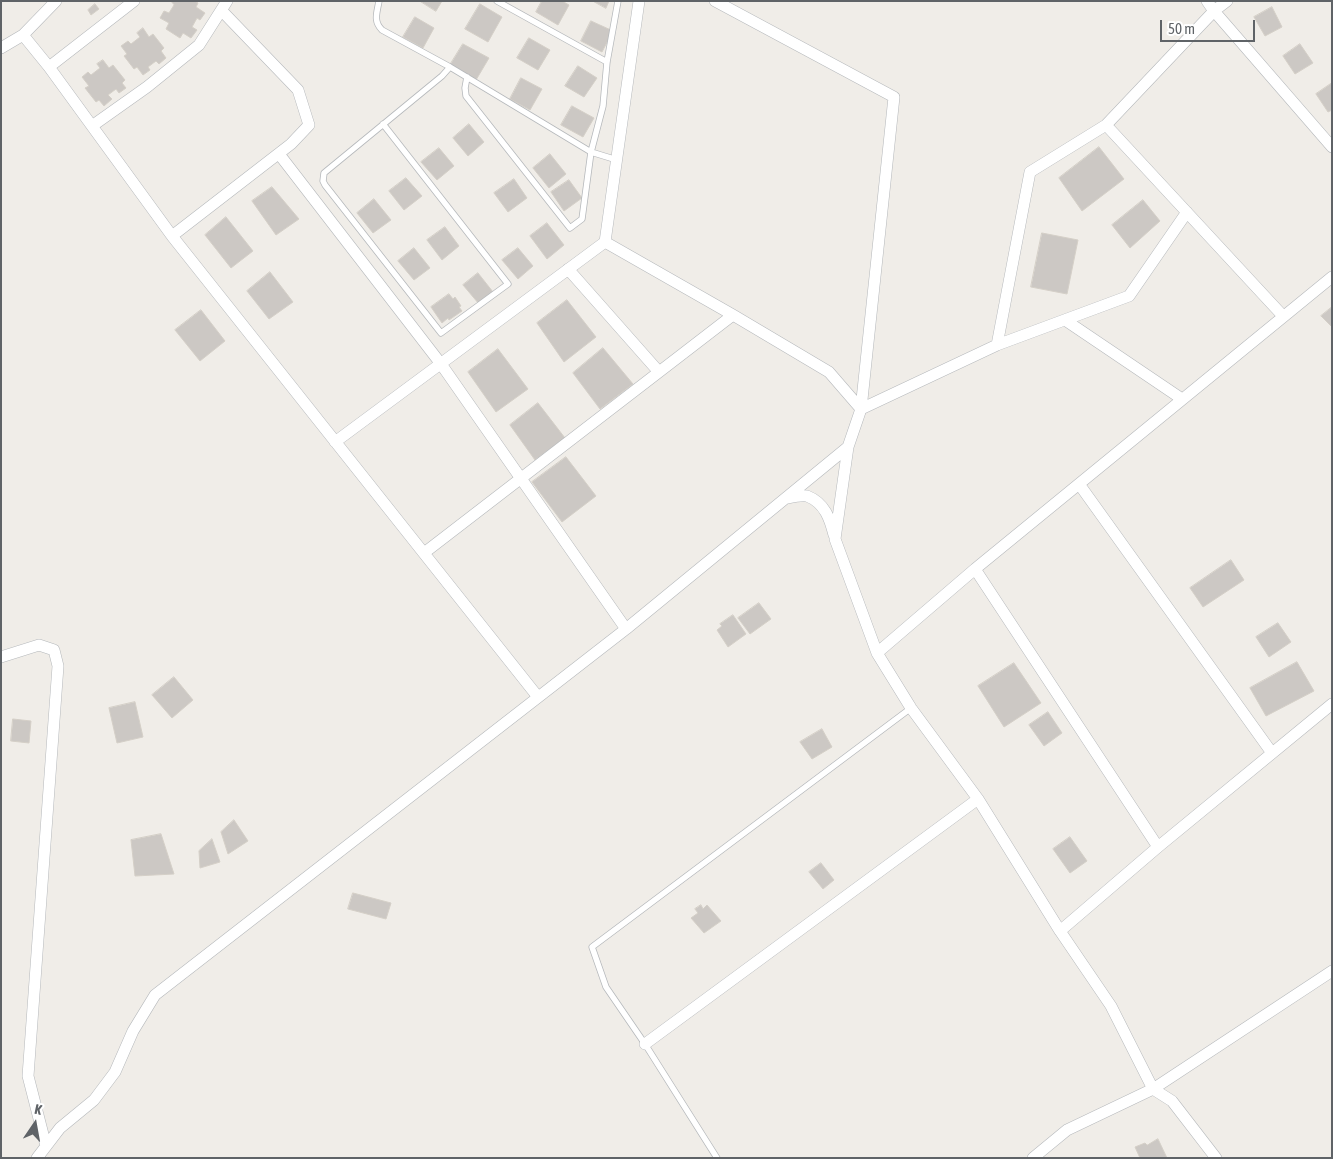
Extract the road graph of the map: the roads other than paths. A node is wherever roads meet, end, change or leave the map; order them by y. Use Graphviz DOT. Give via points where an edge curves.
graph roads {
  1 [pos="56,1"];
  2 [pos="134,1"];
  3 [pos="379,1"];
  4 [pos="497,1"];
  5 [pos="618,1"];
  6 [pos="639,1"];
  7 [pos="715,1"];
  8 [pos="1227,1"];
  9 [pos="225,6"];
  10 [pos="1210,6"];
  11 [pos="23,35"];
  12 [pos="1,48"];
  13 [pos="607,62"];
  14 [pos="450,67"];
  15 [pos="49,68"];
  16 [pos="467,77"];
  17 [pos="383,124"];
  18 [pos="1106,125"];
  19 [pos="92,126"];
  20 [pos="1332,147"];
  21 [pos="591,152"];
  22 [pos="279,154"];
  23 [pos="616,160"];
  24 [pos="1187,212"];
  25 [pos="172,236"];
  26 [pos="605,242"];
  27 [pos="568,269"];
  28 [pos="1332,276"];
  29 [pos="733,315"];
  30 [pos="1283,316"];
  31 [pos="1065,320"];
  32 [pos="997,344"];
  33 [pos="440,364"];
  34 [pos="659,372"];
  35 [pos="1182,399"];
  36 [pos="861,409"];
  37 [pos="335,442"];
  38 [pos="848,447"];
  39 [pos="520,479"];
  40 [pos="1078,484"];
  41 [pos="786,498"];
  42 [pos="836,539"];
  43 [pos="424,553"];
  44 [pos="975,570"];
  45 [pos="626,629"];
  46 [pos="877,653"];
  47 [pos="1,657"];
  48 [pos="538,697"];
  49 [pos="1332,704"];
  50 [pos="911,708"];
  51 [pos="1272,753"];
  52 [pos="978,799"];
  53 [pos="1158,847"];
  54 [pos="1060,931"];
  55 [pos="1332,971"];
  56 [pos="646,1044"];
  57 [pos="1153,1089"];
  58 [pos="46,1146"];
  59 [pos="37,1158"];
  60 [pos="717,1158"];
  61 [pos="1033,1158"];
  62 [pos="1216,1158"];
  1 -- 11 [label="street"];
  2 -- 15 [label="street"];
  3 -- 14 [label="lane" via="376,18 382,30"];
  4 -- 13 [label="lane"];
  5 -- 13 [label="lane"];
  6 -- 23 [label="street"];
  7 -- 36 [label="street" via="894,97"];
  8 -- 10 [label="street"];
  9 -- 19 [label="street" via="198,45"];
  9 -- 22 [label="street" via="298,90 309,125"];
  10 -- 18 [label="street"];
  10 -- 20 [label="street"];
  11 -- 12 [label="street"];
  11 -- 15 [label="street"];
  13 -- 21 [label="lane" via="603,106"];
  14 -- 16 [label="lane"];
  14 -- 17 [label="lane"];
  15 -- 19 [label="street"];
  16 -- 21 [label="lane"];
  16 -- 21 [label="lane" via="466,96 570,228 582,219"];
  17 -- 17 [label="lane" via="324,173 323,182 441,333 508,284"];
  18 -- 24 [label="street"];
  18 -- 32 [label="street" via="1030,172"];
  19 -- 25 [label="street"];
  21 -- 23 [label="lane"];
  22 -- 25 [label="street"];
  22 -- 33 [label="street"];
  23 -- 26 [label="street"];
  24 -- 30 [label="street"];
  24 -- 31 [label="street" via="1130,296"];
  25 -- 37 [label="street"];
  26 -- 27 [label="street"];
  26 -- 29 [label="street"];
  27 -- 33 [label="street"];
  27 -- 34 [label="street"];
  28 -- 30 [label="street"];
  29 -- 34 [label="street"];
  29 -- 36 [label="street" via="829,372"];
  30 -- 35 [label="street"];
  31 -- 32 [label="street"];
  31 -- 35 [label="street"];
  32 -- 36 [label="street"];
  33 -- 37 [label="street"];
  33 -- 39 [label="street"];
  34 -- 39 [label="street"];
  35 -- 40 [label="street"];
  36 -- 38 [label="street"];
  37 -- 43 [label="street"];
  38 -- 41 [label="street"];
  38 -- 42 [label="street"];
  39 -- 43 [label="street"];
  39 -- 45 [label="street"];
  40 -- 44 [label="street"];
  40 -- 51 [label="street"];
  41 -- 42 [label="street" via="806,496 823,507"];
  41 -- 45 [label="street"];
  42 -- 46 [label="street"];
  43 -- 48 [label="street"];
  44 -- 46 [label="street"];
  44 -- 53 [label="street"];
  45 -- 48 [label="street"];
  46 -- 50 [label="street"];
  47 -- 58 [label="street" via="40,645 54,650 58,666 28,1076"];
  48 -- 58 [label="street" via="155,995 132,1031 115,1072 94,1100 60,1128"];
  49 -- 51 [label="street"];
  50 -- 52 [label="street"];
  50 -- 56 [label="lane" via="592,947 606,987"];
  51 -- 53 [label="street"];
  52 -- 54 [label="street"];
  52 -- 56 [label="street"];
  53 -- 54 [label="street"];
  54 -- 57 [label="street" via="1111,1006"];
  55 -- 57 [label="street"];
  56 -- 60 [label="lane"];
  57 -- 61 [label="street" via="1067,1130"];
  57 -- 62 [label="street" via="1172,1101"];
  58 -- 59 [label="street"];
}
